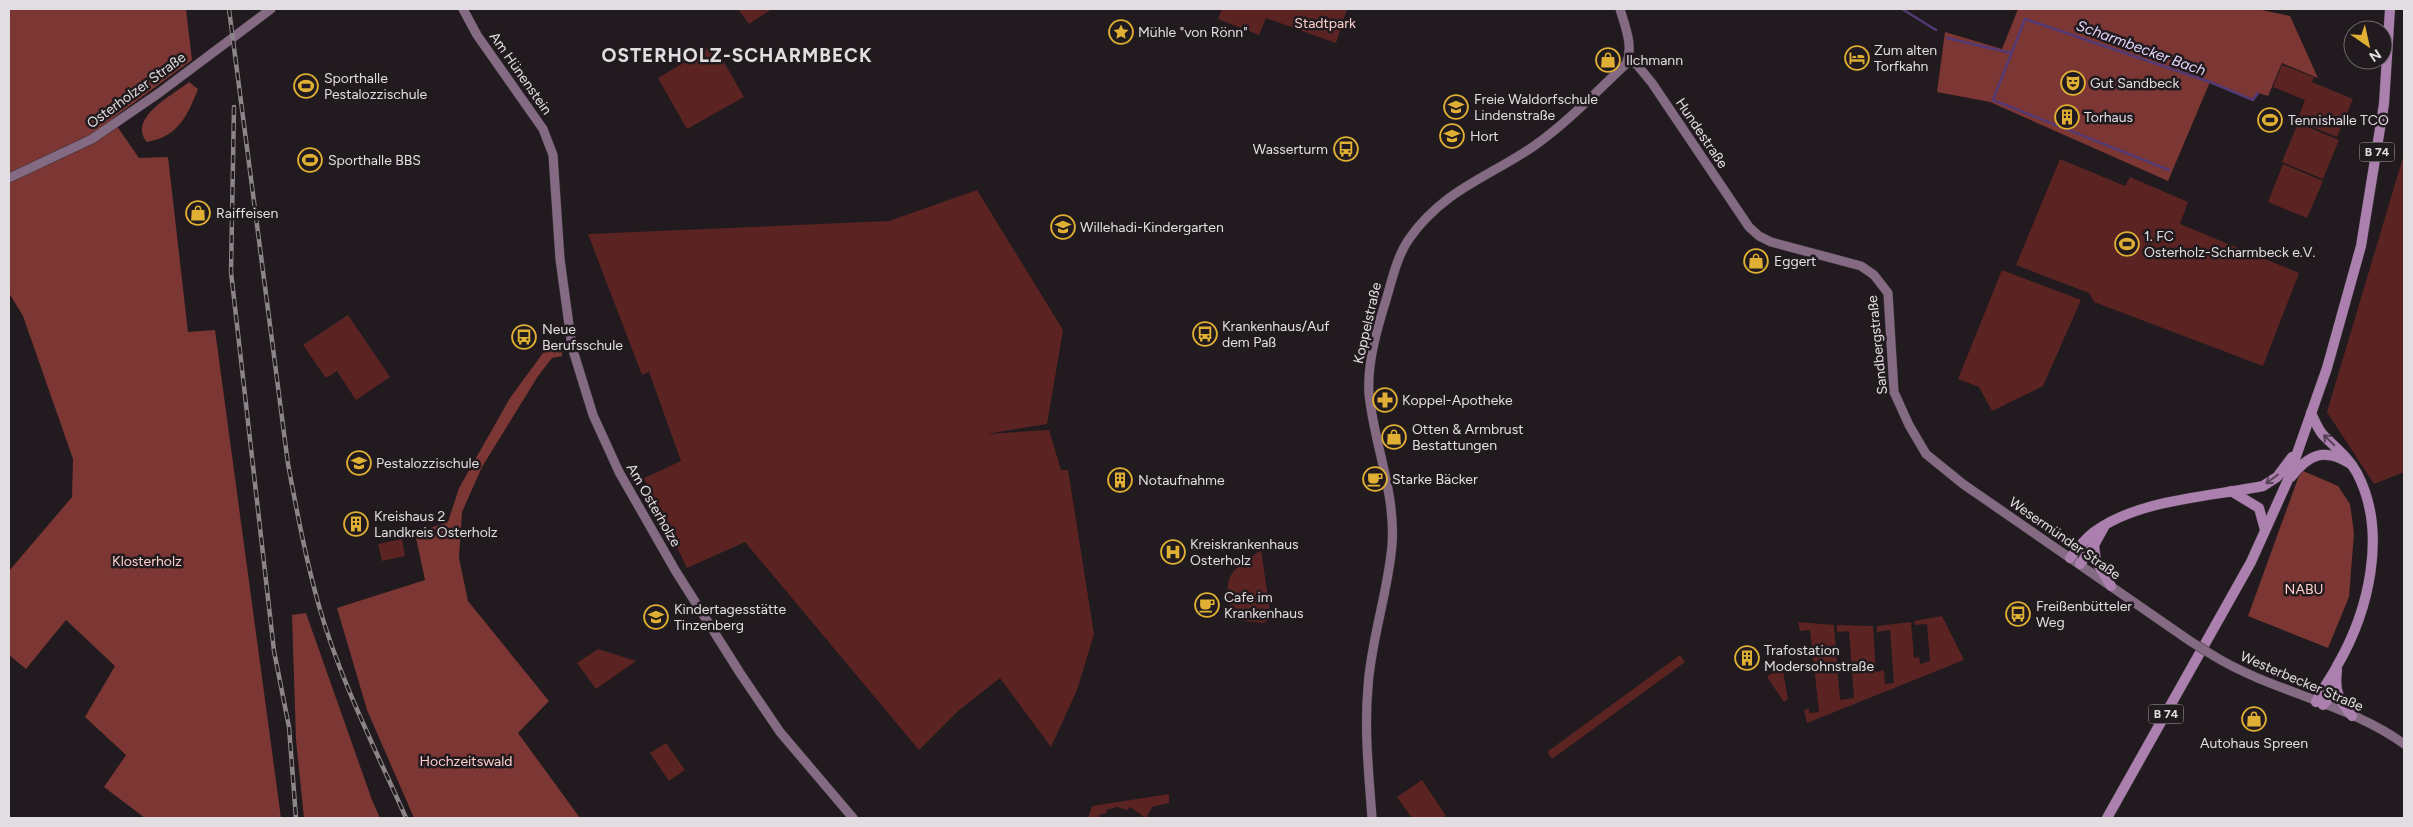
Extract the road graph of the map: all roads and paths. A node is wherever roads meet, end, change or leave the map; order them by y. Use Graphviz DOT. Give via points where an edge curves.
graph roads {
  1 [pos="271,9"];
  2 [pos="463,9"];
  3 [pos="1620,9"];
  4 [pos="2390,9"];
  5 [pos="1629,58"];
  6 [pos="553,155"];
  7 [pos="9,178"];
  8 [pos="1749,227"];
  9 [pos="2311,413"];
  10 [pos="2300,446"];
  11 [pos="1926,454"];
  12 [pos="2350,464"];
  13 [pos="2287,482"];
  14 [pos="2231,491"];
  15 [pos="2104,526"];
  16 [pos="2265,530"];
  17 [pos="2094,545"];
  18 [pos="2070,558"];
  19 [pos="2080,564"];
  20 [pos="2111,586"];
  21 [pos="2190,641"];
  22 [pos="2338,666"];
  23 [pos="2335,686"];
  24 [pos="2320,703"];
  25 [pos="2352,716"];
  26 [pos="2404,744"];
  27 [pos="853,818"];
  28 [pos="1372,818"];
  29 [pos="2107,818"];
  1 -- 7 [label="street, Osterholzer Straße" via="92,139"];
  2 -- 6 [label="street, Am Hünenstein" via="544,130"];
  3 -- 5 [label="street" via="1630,46"];
  4 -- 9 [label="main road, B 74" via="2384,104 2368,212 2339,325"];
  5 -- 8 [label="street, Hundestraße" via="1652,83"];
  5 -- 28 [label="street, Koppelstraße" via="1560,126 1442,202 1408,240 1392,279 1369,373 1371,404 1391,513 1392,545 1368,683 1366,731"];
  6 -- 27 [label="street, Am Osterholze" via="565,302 578,369 593,415 619,472 675,570 740,673 780,732"];
  8 -- 11 [label="street, Sandbergstraße" via="1771,242 1861,266 1884,286 1889,302 1894,392"];
  9 -- 10 [label="main road, B 74"];
  12 -- 9 [label="main road, one-way" via="2323,435"];
  10 -- 13 [label="main road, B 74"];
  10 -- 14 [label="main road, one-way" via="2270,482"];
  11 -- 18 [label="street, Wesermünder Straße" via="1963,484"];
  12 -- 13 [label="main road" via="2324,454 2316,456 2307,460"];
  12 -- 22 [label="main road" via="2360,480 2368,510 2371,560 2367,595"];
  13 -- 16 [label="main road, B 74"];
  14 -- 15 [label="main road" via="2129,513"];
  14 -- 16 [label="main road" via="2259,508"];
  15 -- 17 [label="main road"];
  15 -- 18 [label="main road"];
  16 -- 29 [label="main road, B 74"];
  17 -- 19 [label="main road"];
  17 -- 20 [label="main road" via="2096,560"];
  18 -- 19 [label="street, Wesermünder Straße"];
  19 -- 20 [label="street, Wesermünder Straße"];
  20 -- 21 [label="street, Wesermünder Straße"];
  21 -- 24 [label="street, Westerbecker Straße, bridge" via="2250,676"];
  22 -- 23 [label="main road"];
  22 -- 24 [label="main road"];
  23 -- 24 [label="main road" via="2333,693"];
  23 -- 25 [label="main road"];
  24 -- 25 [label="street, Westerbecker Straße"];
  25 -- 26 [label="street, Westerbecker Straße"];
}
